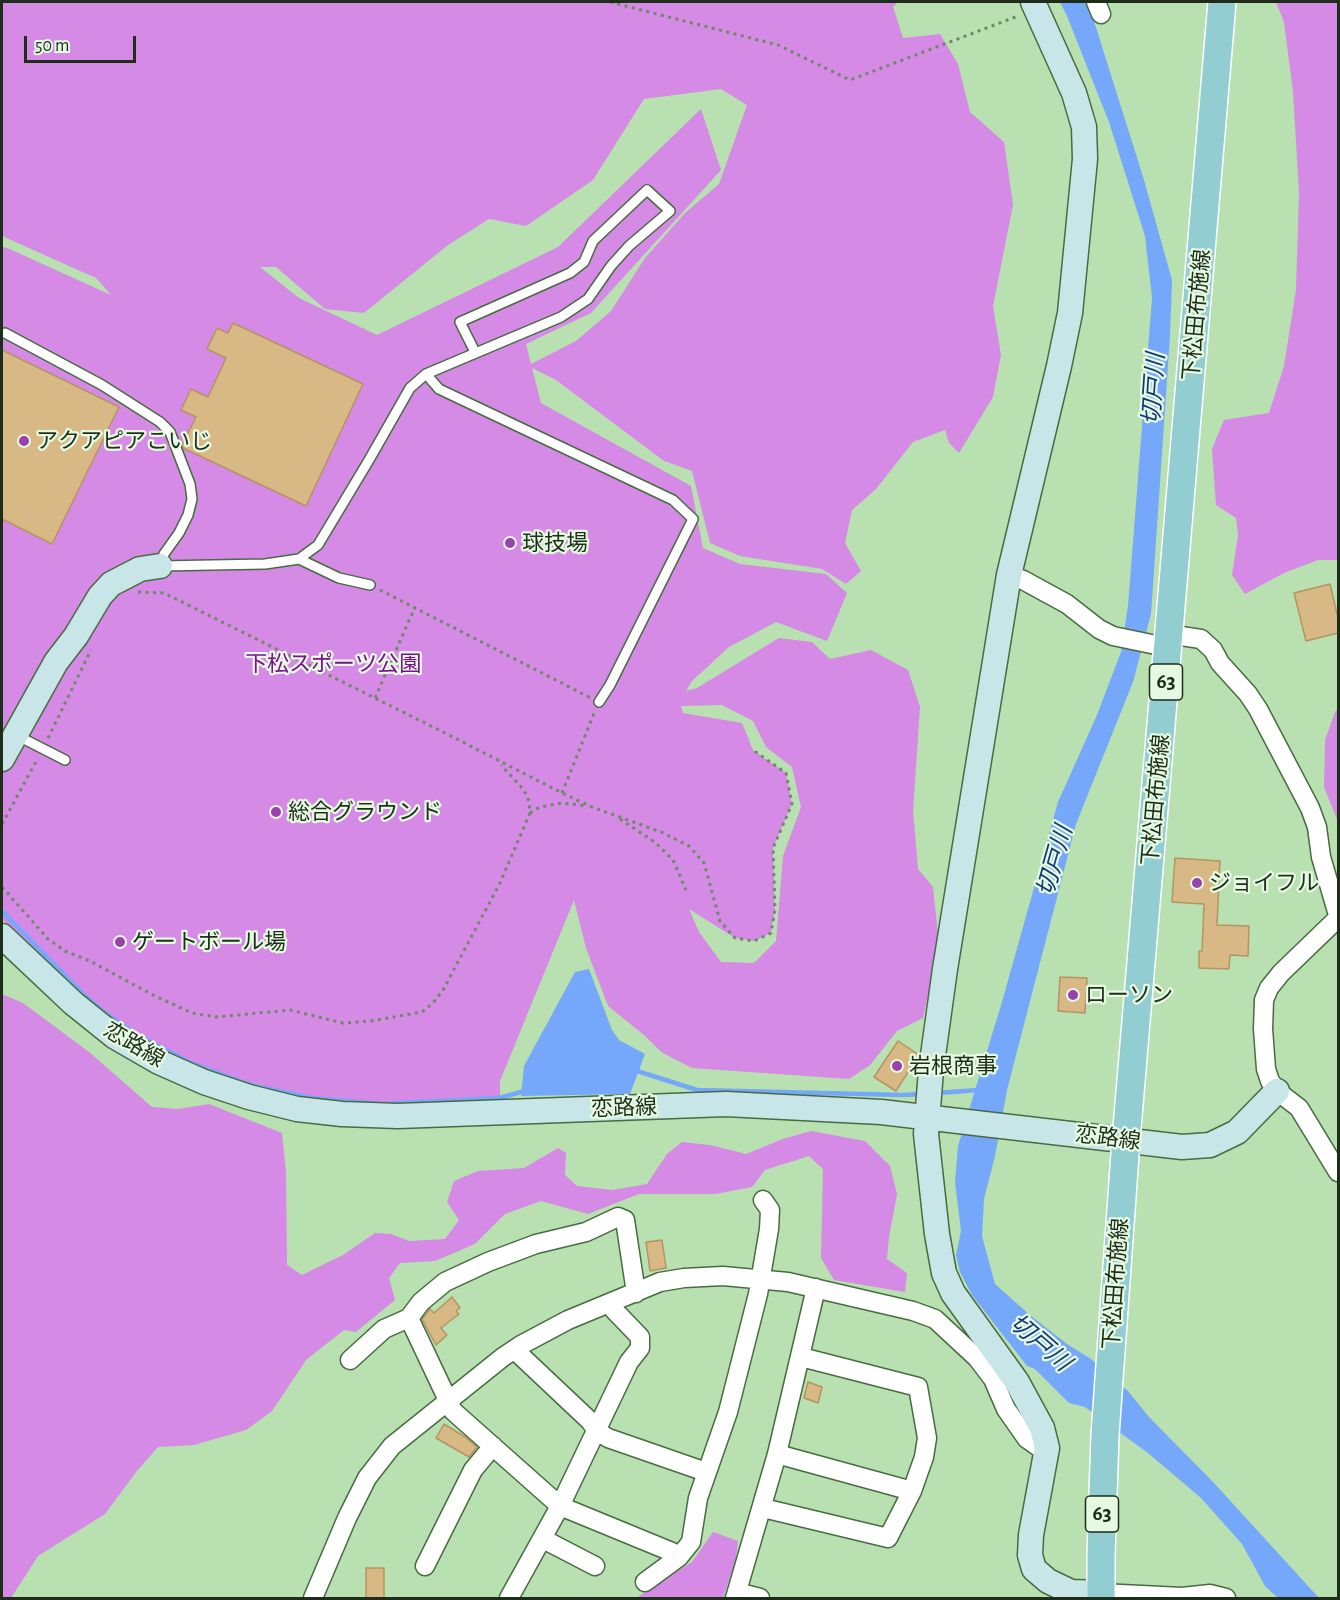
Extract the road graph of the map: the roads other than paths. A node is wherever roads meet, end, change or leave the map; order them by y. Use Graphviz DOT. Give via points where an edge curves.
graph roads {
  1 [pos="1222,2"];
  2 [pos="1035,5"];
  3 [pos="5,333"];
  4 [pos="475,352"];
  5 [pos="426,374"];
  6 [pos="299,559"];
  7 [pos="160,566"];
  8 [pos="1009,575"];
  9 [pos="370,585"];
  10 [pos="1159,644"];
  11 [pos="599,702"];
  12 [pos="16,735"];
  13 [pos="2,759"];
  14 [pos="65,760"];
  15 [pos="1338,916"];
  16 [pos="2,936"];
  17 [pos="1277,1090"];
  18 [pos="927,1118"];
  19 [pos="1126,1140"];
  20 [pos="1338,1172"];
  21 [pos="763,1200"];
  22 [pos="759,1279"];
  23 [pos="816,1288"];
  24 [pos="636,1293"];
  25 [pos="611,1304"];
  26 [pos="409,1318"];
  27 [pos="521,1345"];
  28 [pos="801,1357"];
  29 [pos="350,1360"];
  30 [pos="447,1402"];
  31 [pos="597,1431"];
  32 [pos="493,1446"];
  33 [pos="1047,1448"];
  34 [pos="777,1454"];
  35 [pos="706,1472"];
  36 [pos="912,1491"];
  37 [pos="560,1506"];
  38 [pos="762,1508"];
  39 [pos="543,1539"];
  40 [pos="679,1557"];
  41 [pos="425,1566"];
  42 [pos="595,1566"];
  43 [pos="645,1582"];
  44 [pos="736,1595"];
  45 [pos="1101,1596"];
  46 [pos="314,1599"];
  47 [pos="509,1599"];
  48 [pos="760,1599"];
  49 [pos="1226,1599"];
  1 -- 10 [label="main road, 下松田布施線 / 63"];
  2 -- 8 [label="street" via="1074,93 1084,127 1085,159 1068,324"];
  3 -- 7 [label="lane" via="102,385 170,432 192,498 184,524"];
  4 -- 4 [label="lane" via="460,322 570,273 584,262 594,241 647,190 670,211 629,246 588,300 561,317"];
  4 -- 5 [label="lane"];
  5 -- 6 [label="lane" via="410,388 318,545"];
  5 -- 11 [label="lane" via="439,389 673,500 693,519"];
  6 -- 7 [label="lane" via="265,564"];
  6 -- 9 [label="lane" via="339,578"];
  7 -- 12 [label="street" via="140,569 111,584 100,596 56,662"];
  8 -- 10 [label="street" via="1067,604 1113,636"];
  8 -- 18 [label="street" via="945,969"];
  10 -- 15 [label="street" via="1181,636 1201,639 1248,694 1310,808"];
  10 -- 19 [label="main road, 下松田布施線 / 63"];
  12 -- 13 [label="street"];
  12 -- 14 [label="lane"];
  15 -- 17 [label="street" via="1281,973 1264,1000 1266,1069"];
  16 -- 18 [label="street, 恋路線" via="114,1036 204,1082 297,1108 398,1116 726,1104"];
  17 -- 19 [label="street, 恋路線" via="1237,1132 1210,1145 1182,1147"];
  17 -- 20 [label="street" via="1299,1108"];
  18 -- 19 [label="street, 恋路線"];
  18 -- 33 [label="street" via="929,1165 944,1273 952,1293 1017,1382 1042,1428"];
  19 -- 45 [label="main road, 下松田布施線 / 63" via="1105,1435"];
  21 -- 22 [label="street" via="770,1210"];
  22 -- 23 [label="street"];
  22 -- 24 [label="street" via="723,1275 684,1278 660,1282"];
  22 -- 35 [label="street" via="728,1412"];
  23 -- 28 [label="street"];
  23 -- 33 [label="street" via="935,1319 977,1358 1027,1439"];
  24 -- 25 [label="street"];
  24 -- 26 [label="street" via="625,1220 618,1217 586,1232 536,1244 488,1262 445,1282"];
  25 -- 27 [label="street" via="568,1320"];
  25 -- 31 [label="street" via="640,1337 640,1348 628,1362"];
  26 -- 29 [label="street" via="384,1329"];
  26 -- 30 [label="street"];
  27 -- 30 [label="street"];
  27 -- 31 [label="street" via="520,1355"];
  28 -- 34 [label="street"];
  28 -- 36 [label="street" via="918,1387 927,1438"];
  30 -- 32 [label="street"];
  30 -- 46 [label="street" via="392,1446 367,1478"];
  31 -- 35 [label="street"];
  31 -- 37 [label="street"];
  32 -- 37 [label="street"];
  32 -- 41 [label="street" via="473,1470"];
  33 -- 45 [label="street" via="1031,1535 1034,1569 1071,1592"];
  34 -- 36 [label="street"];
  34 -- 38 [label="street"];
  35 -- 40 [label="street" via="691,1542"];
  36 -- 38 [label="street" via="888,1538"];
  37 -- 39 [label="street"];
  37 -- 40 [label="street"];
  38 -- 44 [label="street"];
  39 -- 42 [label="street"];
  39 -- 47 [label="street"];
  40 -- 43 [label="street"];
  44 -- 48 [label="street"];
  45 -- 49 [label="street" via="1210,1594"];
}
